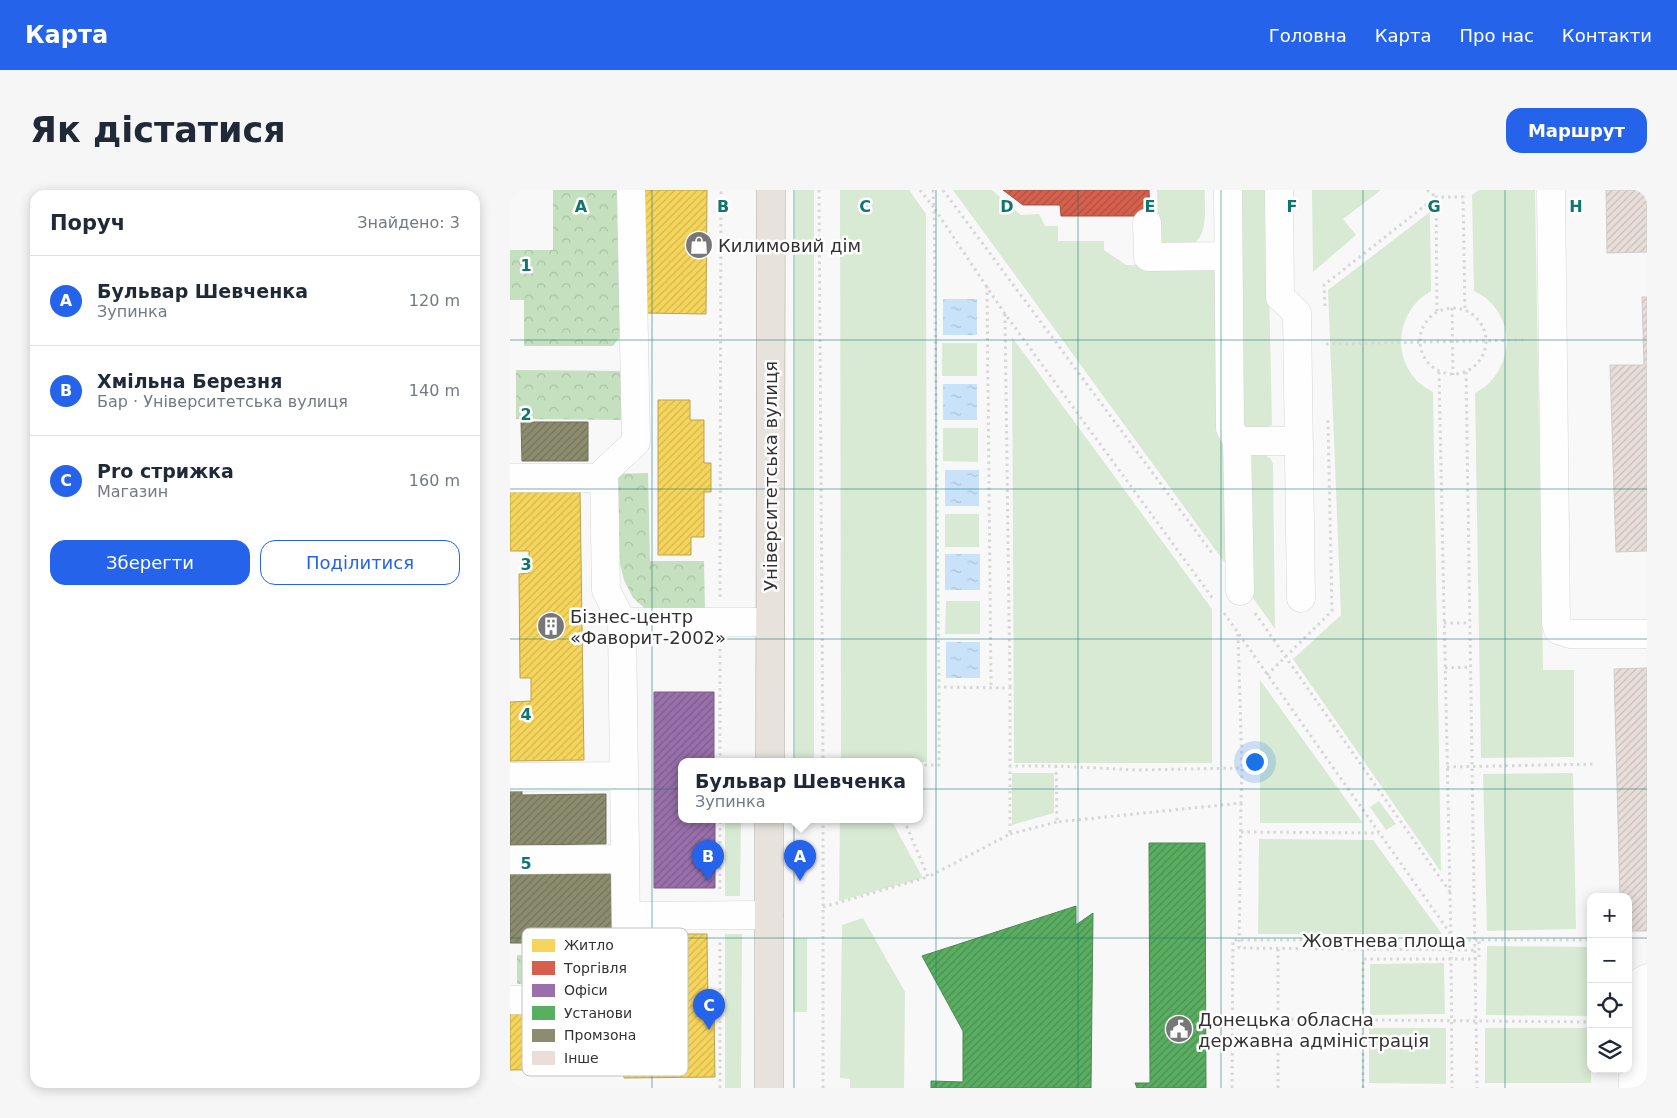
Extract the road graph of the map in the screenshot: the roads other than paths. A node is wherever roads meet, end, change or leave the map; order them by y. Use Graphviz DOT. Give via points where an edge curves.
graph roads {
  1 [pos="631,190"];
  2 [pos="771,190"];
  3 [pos="1228,190"];
  4 [pos="1279,190"];
  5 [pos="1551,190"];
  6 [pos="1147,222"];
  7 [pos="1228,256"];
  8 [pos="1238,440"];
  9 [pos="1299,441"];
  10 [pos="510,478"];
  11 [pos="604,478"];
  12 [pos="1240,591"];
  13 [pos="1301,598"];
  14 [pos="622,622"];
  15 [pos="770,622"];
  16 [pos="1647,634"];
  17 [pos="770,758"];
  18 [pos="624,776"];
  19 [pos="510,777"];
  20 [pos="770,823"];
  21 [pos="625,859"];
  22 [pos="510,860"];
  23 [pos="626,916"];
  24 [pos="769,916"];
  25 [pos="626,928"];
  26 [pos="1647,978"];
  27 [pos="769,1088"];
  28 [pos="1633,1088"];
  1 -- 11 [label="street" via="636,442 604,472"];
  2 -- 15 [label="main road, Університетська вулиця"];
  3 -- 7 [label="street"];
  4 -- 9 [label="street" via="1280,297 1297,313"];
  5 -- 16 [label="street" via="1556,624 1558,630 1570,634"];
  6 -- 7 [label="street" via="1148,257"];
  7 -- 8 [label="street" via="1230,428"];
  8 -- 9 [label="street"];
  8 -- 12 [label="street"];
  9 -- 13 [label="street"];
  10 -- 11 [label="street"];
  11 -- 14 [label="street" via="606,590"];
  14 -- 15 [label="street"];
  14 -- 18 [label="street"];
  15 -- 17 [label="main road, Університетська вулиця"];
  18 -- 19 [label="street"];
  18 -- 21 [label="street"];
  20 -- 24 [label="main road"];
  21 -- 22 [label="street"];
  21 -- 23 [label="street"];
  23 -- 24 [label="street"];
  23 -- 25 [label="street"];
  24 -- 27 [label="main road"];
  26 -- 28 [label="street" via="1634,992"];
}
